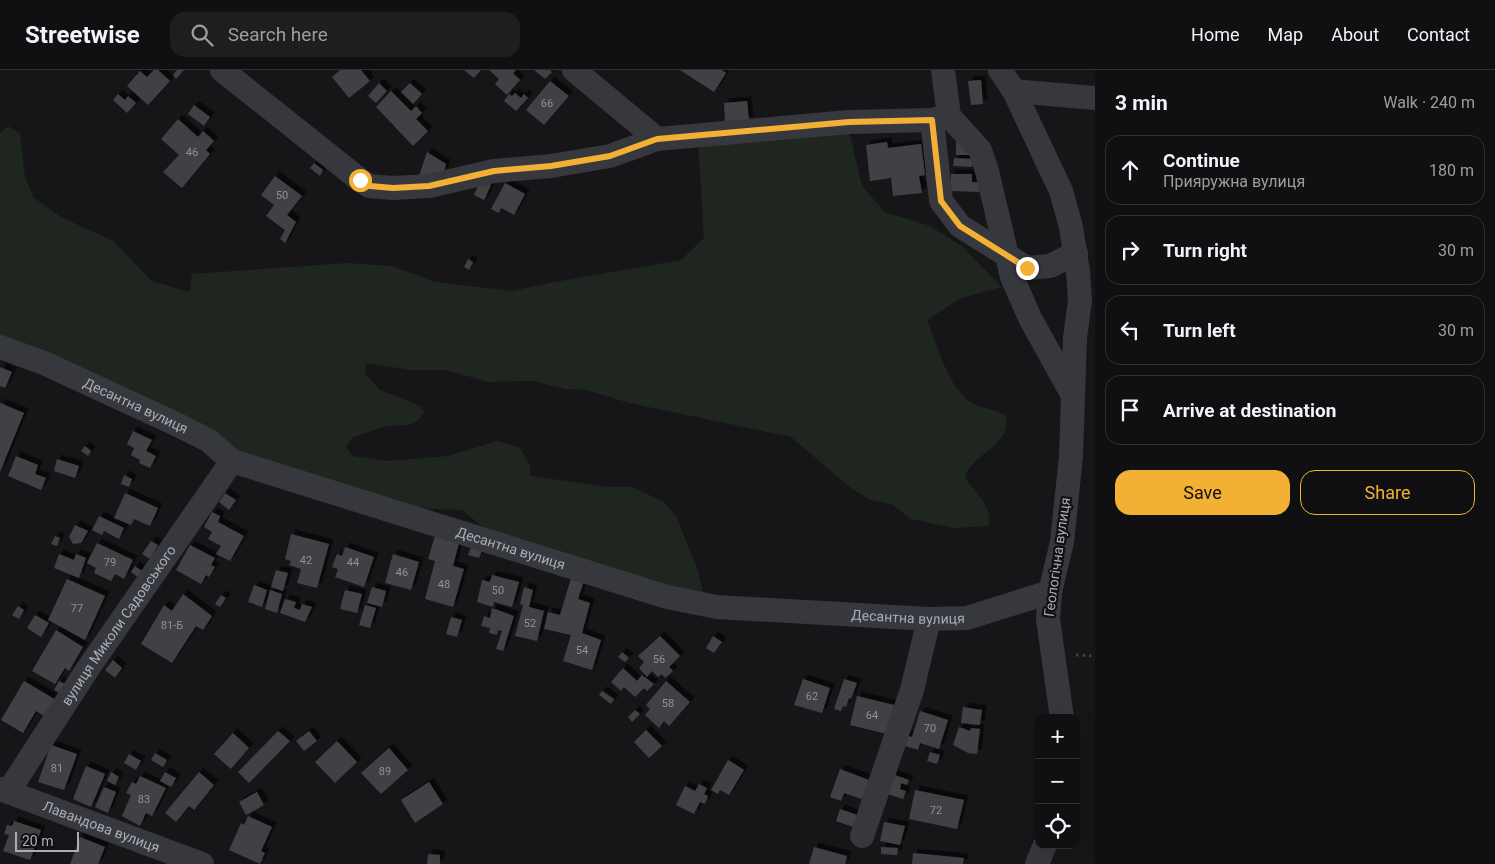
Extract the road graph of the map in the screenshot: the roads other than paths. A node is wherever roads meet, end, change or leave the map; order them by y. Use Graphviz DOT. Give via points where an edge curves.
graph roads {
  1 [pos="222,70"];
  2 [pos="574,70"];
  3 [pos="943,70"];
  4 [pos="1000,70"];
  5 [pos="1014,92"];
  6 [pos="1095,98"];
  7 [pos="941,118"];
  8 [pos="657,139"];
  9 [pos="1076,253"];
  10 [pos="1007,257"];
  11 [pos="0,347"];
  12 [pos="1073,396"];
  13 [pos="232,461"];
  14 [pos="1050,592"];
  15 [pos="929,619"];
  16 [pos="1061,714"];
  17 [pos="4,790"];
  18 [pos="862,836"];
  19 [pos="1043,849"];
  20 [pos="202,864"];
  21 [pos="1037,864"];
  1 -- 8 [label="street" via="370,186 429,186 494,171 610,156"];
  2 -- 8 [label="street"];
  3 -- 7 [label="street"];
  4 -- 5 [label="street, Геологічна вулиця"];
  5 -- 6 [label="street"];
  5 -- 9 [label="street, Геологічна вулиця" via="1061,191"];
  7 -- 8 [label="street" via="849,122"];
  7 -- 10 [label="street" via="980,150"];
  7 -- 10 [label="street" via="941,201 960,226"];
  9 -- 10 [label="street" via="1050,266 1035,268 1027,268"];
  9 -- 12 [label="street, Геологічна вулиця" via="1080,300"];
  10 -- 12 [label="street" via="1030,318"];
  11 -- 13 [label="street, Десантна вулиця" via="44,363 178,425 208,440"];
  12 -- 14 [label="street, Геологічна вулиця" via="1071,456 1062,542"];
  13 -- 15 [label="street, Десантна вулиця" via="667,597 717,607"];
  13 -- 17 [label="street, вулиця Миколи Садовського"];
  14 -- 15 [label="street, Десантна вулиця" via="967,618"];
  14 -- 16 [label="street, Геологічна вулиця" via="1049,639"];
  15 -- 18 [label="street" via="912,690"];
  17 -- 20 [label="street, Лавандова вулиця"];
  19 -- 21 [label="street"];
}
